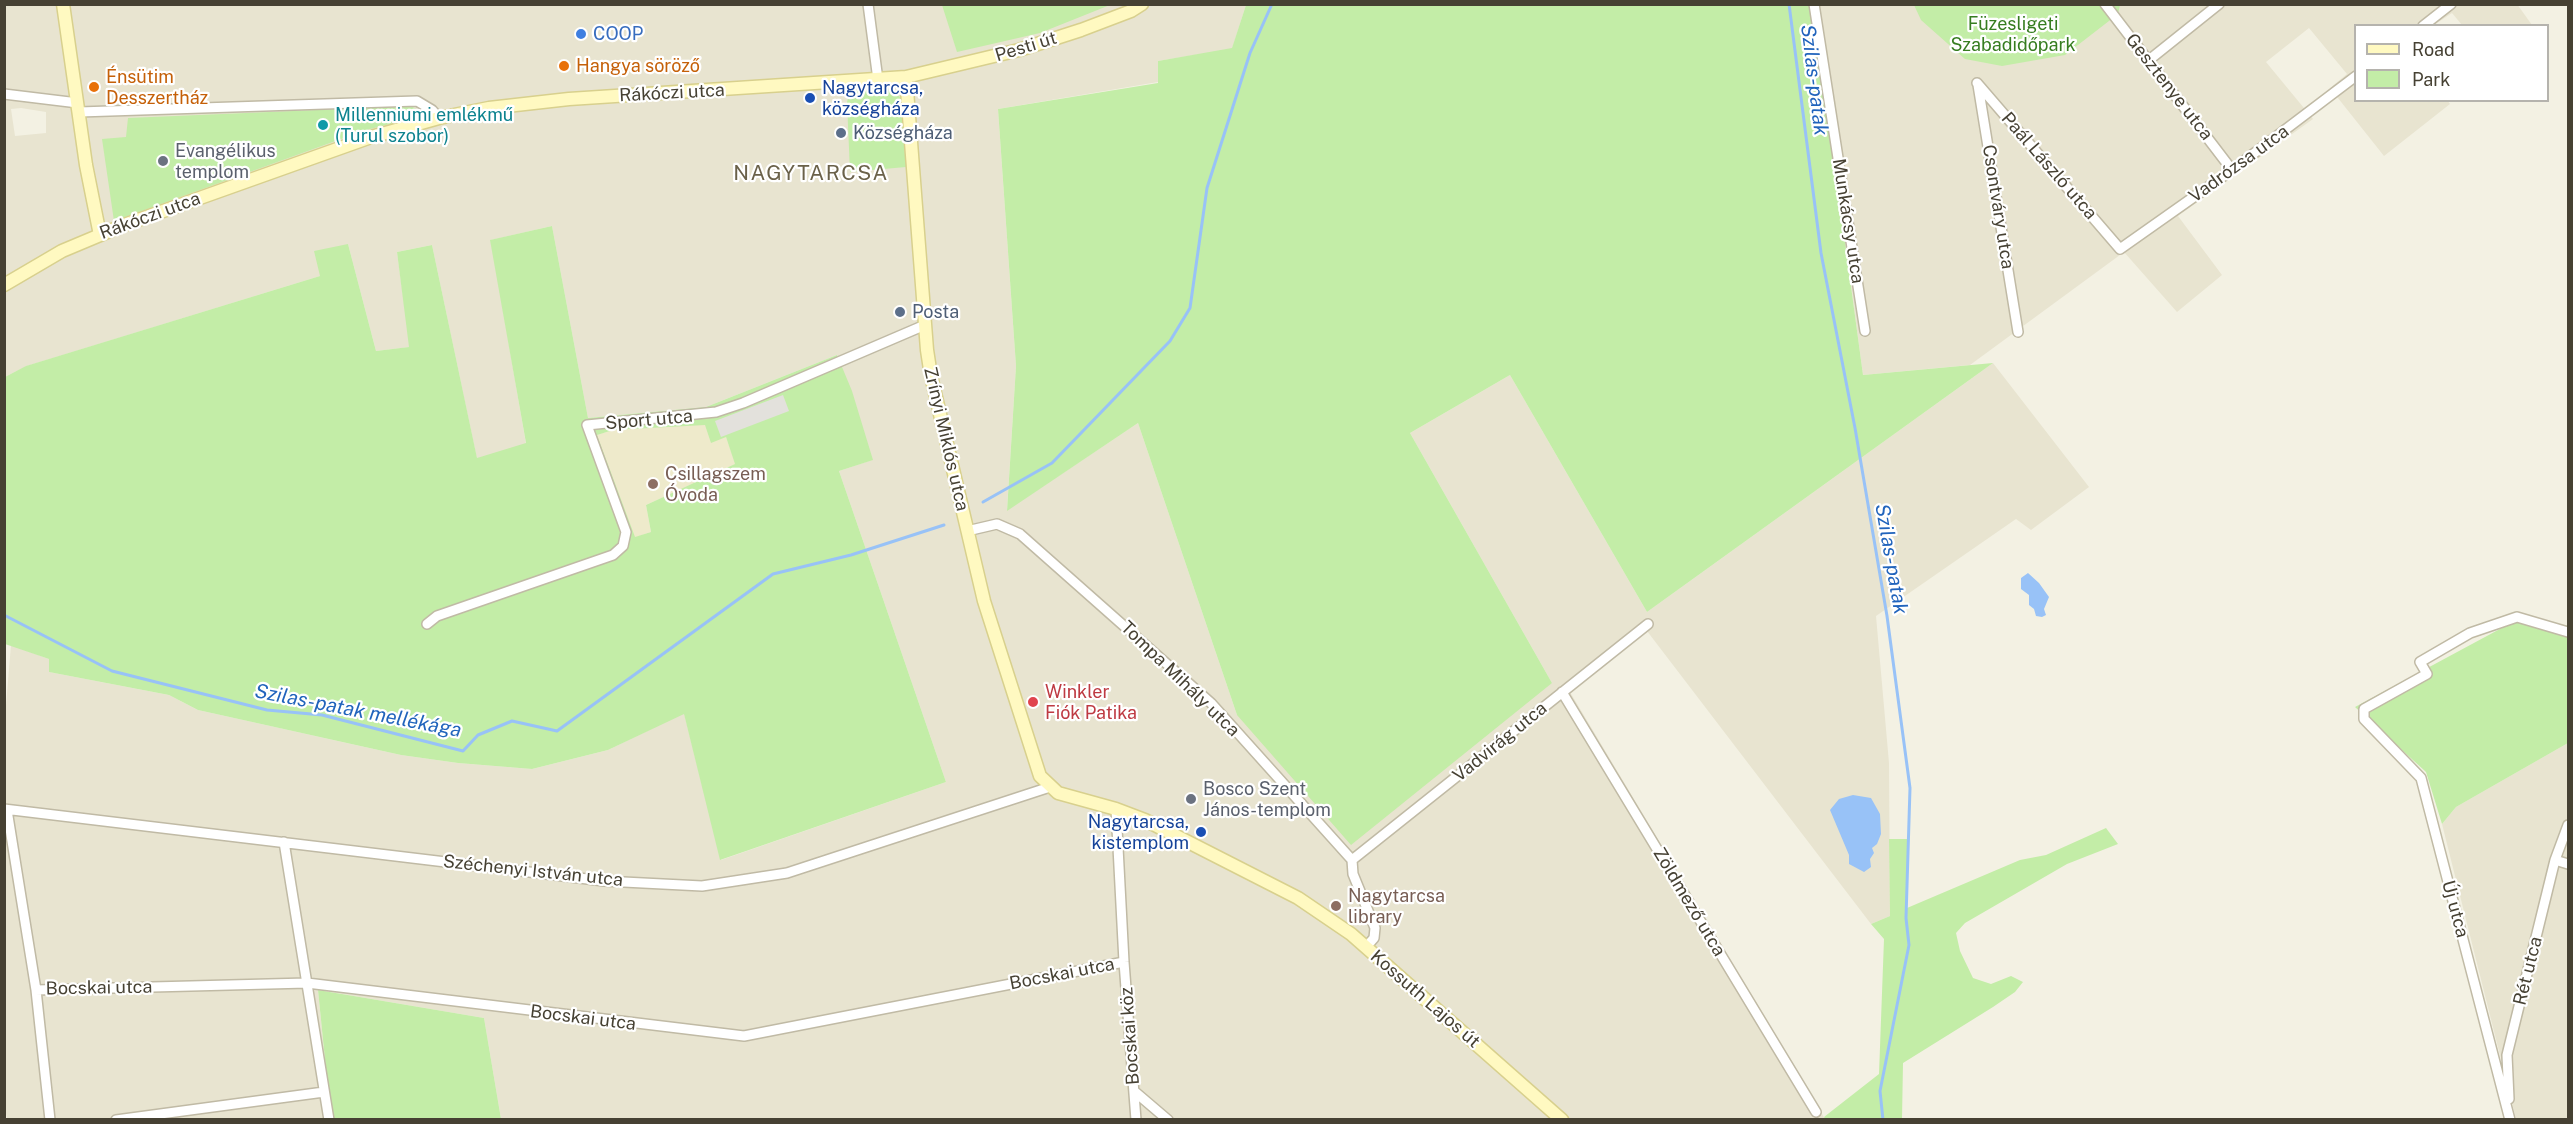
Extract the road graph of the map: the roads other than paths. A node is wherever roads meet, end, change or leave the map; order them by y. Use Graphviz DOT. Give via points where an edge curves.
graph roads {
  1 [pos="63,4"];
  2 [pos="868,4"];
  3 [pos="1142,4"];
  4 [pos="1814,4"];
  5 [pos="2105,4"];
  6 [pos="2219,4"];
  7 [pos="2451,4"];
  8 [pos="2426,24"];
  9 [pos="2149,60"];
  10 [pos="906,77"];
  11 [pos="2354,77"];
  12 [pos="878,80"];
  13 [pos="1977,82"];
  14 [pos="4,94"];
  15 [pos="78,107"];
  16 [pos="439,118"];
  17 [pos="2232,170"];
  18 [pos="99,235"];
  19 [pos="2120,249"];
  20 [pos="4,285"];
  21 [pos="925,325"];
  22 [pos="1865,331"];
  23 [pos="2018,332"];
  24 [pos="966,528"];
  25 [pos="428,624"];
  26 [pos="1647,624"];
  27 [pos="2568,632"];
  28 [pos="1562,692"];
  29 [pos="1050,787"];
  30 [pos="6,809"];
  31 [pos="1116,809"];
  32 [pos="2568,825"];
  33 [pos="284,842"];
  34 [pos="1352,860"];
  35 [pos="2555,860"];
  36 [pos="2568,864"];
  37 [pos="1366,947"];
  38 [pos="1124,962"];
  39 [pos="308,983"];
  40 [pos="36,990"];
  41 [pos="1134,1091"];
  42 [pos="324,1092"];
  43 [pos="1816,1112"];
  44 [pos="50,1119"];
  45 [pos="116,1119"];
  46 [pos="328,1119"];
  47 [pos="1136,1119"];
  48 [pos="1168,1119"];
  49 [pos="1562,1119"];
  50 [pos="2510,1119"];
  1 -- 15 [label="main road"];
  2 -- 12 [label="street"];
  3 -- 10 [label="main road, Pesti út" via="1111,19 1019,50"];
  4 -- 22 [label="street, Munkácsy utca"];
  5 -- 9 [label="street, Gesztenye utca"];
  6 -- 9 [label="street"];
  7 -- 8 [label="street"];
  9 -- 17 [label="street, Gesztenye utca"];
  10 -- 12 [label="main road, Rákóczi utca"];
  10 -- 21 [label="main road, Zrínyi Miklós utca"];
  11 -- 17 [label="street, Vadrózsa utca"];
  12 -- 16 [label="main road, Rákóczi utca" via="569,99"];
  13 -- 19 [label="street, Paál László utca"];
  13 -- 23 [label="street, Csontváry utca"];
  14 -- 15 [label="street"];
  15 -- 16 [label="street" via="417,101"];
  15 -- 18 [label="main road"];
  16 -- 18 [label="main road, Rákóczi utca" via="296,162"];
  17 -- 19 [label="street, Vadrózsa utca"];
  18 -- 20 [label="main road, Rákóczi utca" via="62,251"];
  21 -- 24 [label="main road, Zrínyi Miklós utca" via="931,376"];
  21 -- 25 [label="street, Sport utca" via="716,412 587,425 626,532 623,546 613,555 437,616"];
  24 -- 29 [label="main road, Zrínyi Miklós utca" via="984,601 1034,758 1040,776"];
  24 -- 34 [label="street, Tompa Mihály utca" via="997,524 1020,534 1051,560 1211,703"];
  26 -- 28 [label="street, Vadvirág utca"];
  27 -- 50 [label="street, Új utca" via="2517,617 2470,633 2420,662 2427,674 2364,709 2364,719 2421,778"];
  28 -- 34 [label="street, Vadvirág utca"];
  28 -- 43 [label="street, Zöldmező utca"];
  29 -- 31 [label="main road, Kossuth Lajos út" via="1067,797"];
  29 -- 33 [label="street, Széchenyi István utca" via="787,873 702,886 604,881"];
  30 -- 33 [label="street, Széchenyi István utca"];
  30 -- 40 [label="street"];
  31 -- 37 [label="main road, Kossuth Lajos út" via="1298,898"];
  31 -- 38 [label="street, Bocskai köz"];
  32 -- 35 [label="street, Rét utca"];
  33 -- 39 [label="street"];
  34 -- 37 [label="street, Tompa Mihály utca" via="1353,874 1375,928 1374,938"];
  35 -- 36 [label="street"];
  35 -- 50 [label="street, Rét utca" via="2506,1055"];
  37 -- 49 [label="main road, Kossuth Lajos út"];
  38 -- 39 [label="street, Bocskai utca" via="744,1036"];
  38 -- 41 [label="street, Bocskai köz"];
  39 -- 40 [label="street, Bocskai utca"];
  39 -- 42 [label="street"];
  40 -- 44 [label="street"];
  41 -- 47 [label="street, Bocskai köz"];
  41 -- 48 [label="street"];
  42 -- 45 [label="street"];
  42 -- 46 [label="street"];
}
